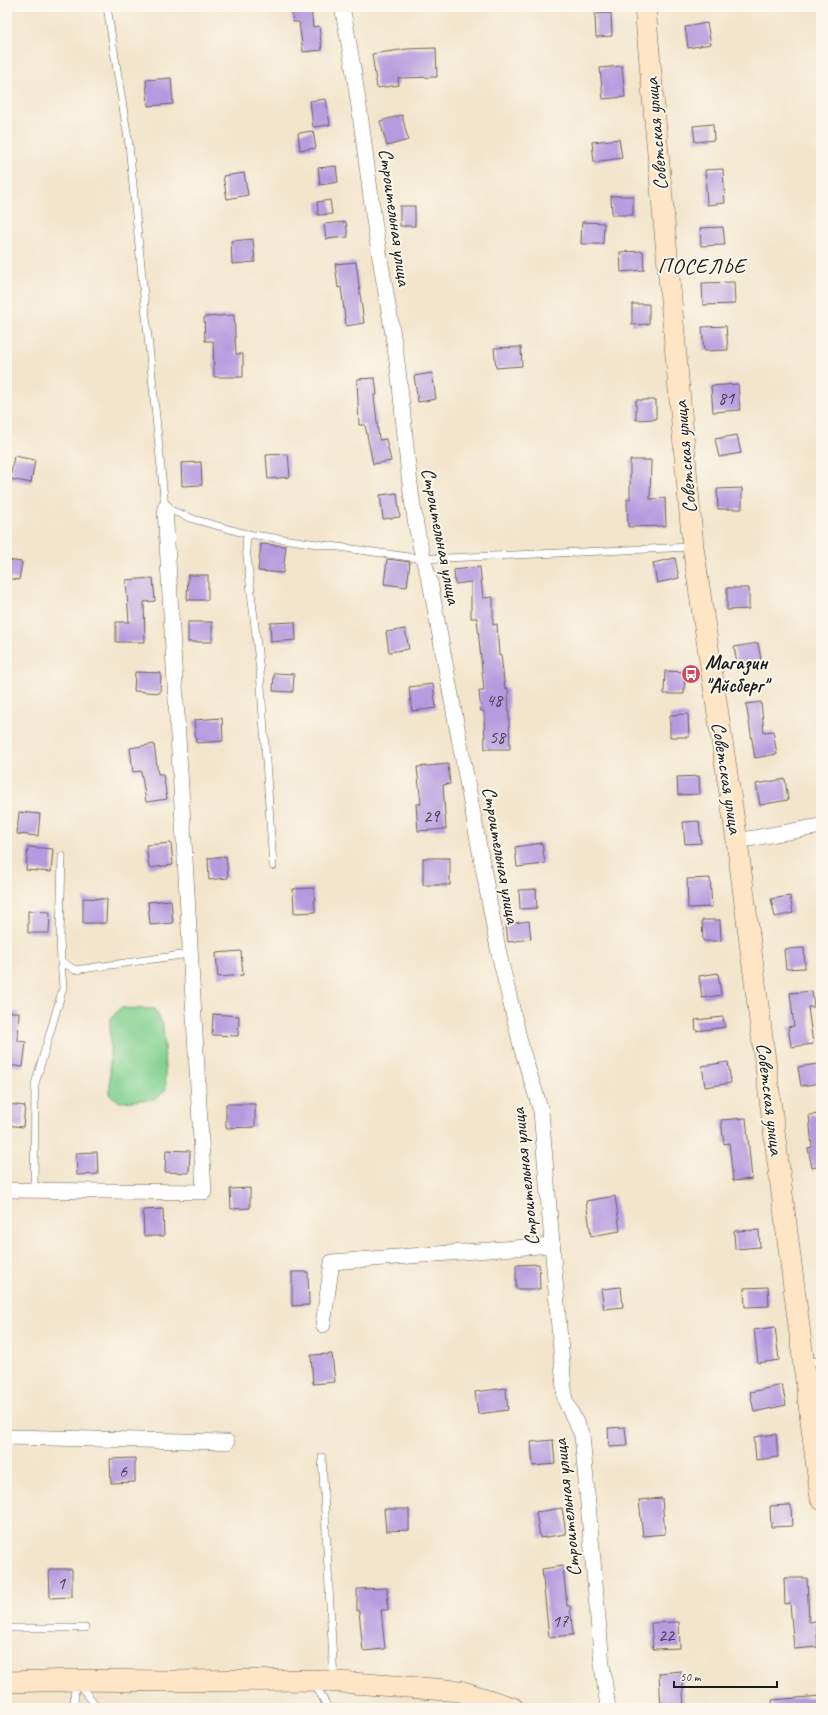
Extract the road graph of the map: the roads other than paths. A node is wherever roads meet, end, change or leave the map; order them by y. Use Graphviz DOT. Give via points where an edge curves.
graph roads {
  1 [pos="107,7"];
  2 [pos="342,7"];
  3 [pos="645,7"];
  4 [pos="165,508"];
  5 [pos="247,534"];
  6 [pos="693,547"];
  7 [pos="422,559"];
  8 [pos="821,826"];
  9 [pos="737,842"];
  10 [pos="62,856"];
  11 [pos="273,866"];
  12 [pos="189,954"];
  13 [pos="61,961"];
  14 [pos="34,1189"];
  15 [pos="7,1190"];
  16 [pos="553,1245"];
  17 [pos="322,1325"];
  18 [pos="812,1361"];
  19 [pos="7,1437"];
  20 [pos="227,1442"];
  21 [pos="322,1457"];
  22 [pos="821,1499"];
  23 [pos="7,1628"];
  24 [pos="84,1628"];
  25 [pos="76,1680"];
  26 [pos="313,1680"];
  27 [pos="7,1682"];
  28 [pos="334,1682"];
  29 [pos="74,1708"];
  30 [pos="98,1708"];
  31 [pos="328,1708"];
  32 [pos="513,1708"];
  33 [pos="608,1708"];
  1 -- 4 [label="lane" via="128,145"];
  2 -- 7 [label="street, Строительная улица" via="397,362 409,482"];
  3 -- 6 [label="main road, Советская улица"];
  4 -- 5 [label="lane" via="193,519"];
  4 -- 12 [label="street"];
  5 -- 7 [label="lane"];
  5 -- 11 [label="lane" via="246,548 260,671"];
  6 -- 7 [label="lane"];
  6 -- 9 [label="main road, Советская улица"];
  7 -- 16 [label="street, Строительная улица" via="430,582 499,954 522,1050 542,1111"];
  8 -- 9 [label="street"];
  9 -- 18 [label="main road, Советская улица"];
  10 -- 13 [label="lane"];
  12 -- 13 [label="lane" via="75,970"];
  12 -- 14 [label="street" via="204,1192"];
  13 -- 14 [label="lane" via="63,988 35,1084"];
  14 -- 15 [label="street"];
  16 -- 17 [label="street" via="332,1262"];
  16 -- 33 [label="street, Строительная улица" via="565,1400 582,1435"];
  18 -- 22 [label="main road, Советская улица"];
  19 -- 20 [label="street"];
  21 -- 28 [label="lane"];
  23 -- 24 [label="lane"];
  25 -- 26 [label="main road"];
  25 -- 27 [label="main road"];
  25 -- 29 [label="lane"];
  25 -- 30 [label="lane"];
  26 -- 28 [label="main road"];
  26 -- 31 [label="lane"];
  28 -- 32 [label="main road" via="460,1691"];
}
